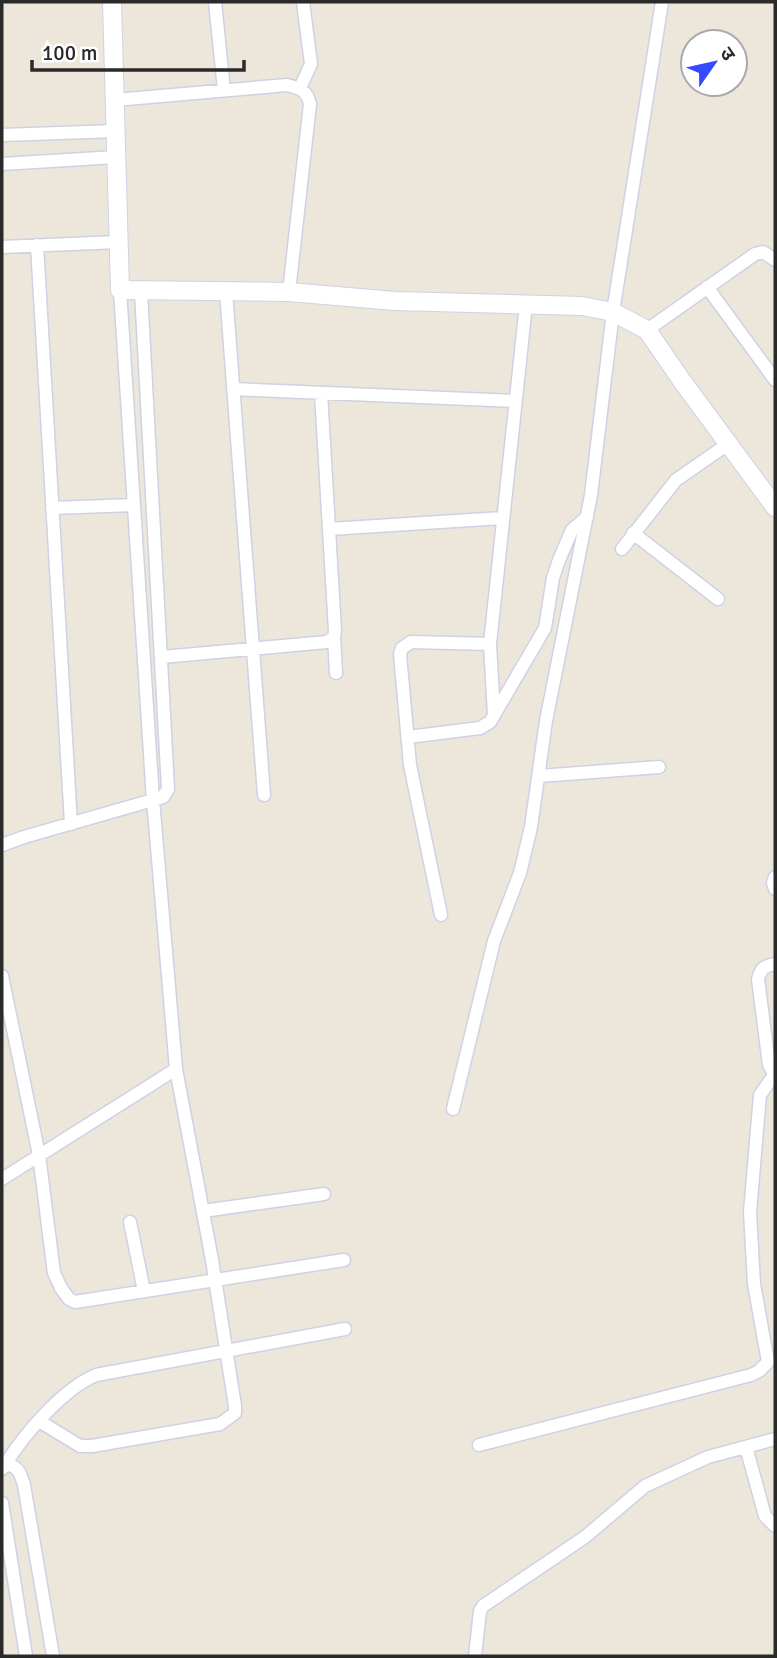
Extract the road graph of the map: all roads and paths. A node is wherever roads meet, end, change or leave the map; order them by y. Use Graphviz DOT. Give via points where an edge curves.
graph roads {
  1 [pos="112,2"];
  2 [pos="215,2"];
  3 [pos="303,2"];
  4 [pos="662,2"];
  5 [pos="300,88"];
  6 [pos="224,90"];
  7 [pos="115,100"];
  8 [pos="116,131"];
  9 [pos="2,135"];
  10 [pos="116,158"];
  11 [pos="2,164"];
  12 [pos="118,242"];
  13 [pos="37,245"];
  14 [pos="2,247"];
  15 [pos="775,260"];
  16 [pos="707,287"];
  17 [pos="120,290"];
  18 [pos="141,292"];
  19 [pos="226,292"];
  20 [pos="289,292"];
  21 [pos="526,304"];
  22 [pos="613,312"];
  23 [pos="647,330"];
  24 [pos="775,380"];
  25 [pos="233,389"];
  26 [pos="321,393"];
  27 [pos="514,401"];
  28 [pos="728,444"];
  29 [pos="130,449"];
  30 [pos="149,449"];
  31 [pos="134,505"];
  32 [pos="775,507"];
  33 [pos="52,508"];
  34 [pos="587,517"];
  35 [pos="503,518"];
  36 [pos="329,529"];
  37 [pos="633,533"];
  38 [pos="622,549"];
  39 [pos="718,599"];
  40 [pos="334,637"];
  41 [pos="490,644"];
  42 [pos="253,649"];
  43 [pos="162,657"];
  44 [pos="336,673"];
  45 [pos="494,715"];
  46 [pos="408,737"];
  47 [pos="659,766"];
  48 [pos="539,776"];
  49 [pos="264,795"];
  50 [pos="153,800"];
  51 [pos="71,824"];
  52 [pos="2,845"];
  53 [pos="775,877"];
  54 [pos="775,889"];
  55 [pos="441,915"];
  56 [pos="775,964"];
  57 [pos="2,976"];
  58 [pos="176,1069"];
  59 [pos="775,1075"];
  60 [pos="453,1109"];
  61 [pos="39,1155"];
  62 [pos="2,1179"];
  63 [pos="324,1194"];
  64 [pos="203,1211"];
  65 [pos="130,1222"];
  66 [pos="344,1260"];
  67 [pos="216,1280"];
  68 [pos="144,1291"];
  69 [pos="345,1329"];
  70 [pos="227,1349"];
  71 [pos="39,1421"];
  72 [pos="775,1439"];
  73 [pos="479,1445"];
  74 [pos="746,1447"];
  75 [pos="4,1467"];
  76 [pos="2,1503"];
  77 [pos="775,1526"];
  78 [pos="26,1656"];
  79 [pos="53,1656"];
  80 [pos="475,1656"];
  1 -- 7 [label="street"];
  2 -- 6 [label="street"];
  3 -- 5 [label="street" via="311,64"];
  4 -- 22 [label="street"];
  5 -- 6 [label="street"];
  5 -- 20 [label="street" via="310,104"];
  6 -- 7 [label="street"];
  7 -- 8 [label="street"];
  8 -- 9 [label="street"];
  8 -- 10 [label="street"];
  10 -- 11 [label="street"];
  10 -- 12 [label="street"];
  12 -- 13 [label="street"];
  12 -- 17 [label="street"];
  13 -- 14 [label="street"];
  13 -- 33 [label="street"];
  15 -- 16 [label="street" via="763,252 755,254"];
  16 -- 23 [label="street"];
  16 -- 24 [label="street"];
  17 -- 18 [label="street"];
  17 -- 29 [label="street"];
  18 -- 19 [label="street"];
  18 -- 30 [label="street"];
  19 -- 20 [label="street"];
  19 -- 25 [label="street"];
  20 -- 21 [label="street" via="395,301"];
  21 -- 22 [label="street"];
  21 -- 27 [label="street"];
  22 -- 23 [label="street"];
  22 -- 34 [label="street"];
  23 -- 28 [label="street"];
  25 -- 26 [label="street"];
  25 -- 42 [label="street"];
  26 -- 27 [label="street"];
  26 -- 36 [label="street"];
  27 -- 35 [label="street"];
  28 -- 32 [label="street"];
  28 -- 37 [label="street" via="676,480"];
  29 -- 30 [label="street"];
  29 -- 31 [label="street"];
  30 -- 43 [label="street"];
  31 -- 33 [label="street"];
  31 -- 50 [label="street"];
  33 -- 51 [label="street"];
  34 -- 45 [label="street" via="572,530 559,560 545,628"];
  34 -- 48 [label="street"];
  35 -- 36 [label="street"];
  35 -- 41 [label="street"];
  36 -- 40 [label="street"];
  37 -- 38 [label="street"];
  37 -- 39 [label="street"];
  40 -- 42 [label="street" via="327,642"];
  40 -- 44 [label="street"];
  41 -- 45 [label="street"];
  41 -- 46 [label="street" via="411,642 402,648"];
  42 -- 43 [label="street"];
  42 -- 49 [label="street"];
  43 -- 50 [label="street" via="168,789"];
  45 -- 46 [label="street" via="480,728"];
  46 -- 55 [label="street"];
  47 -- 48 [label="street"];
  48 -- 60 [label="street" via="527,853 494,941"];
  50 -- 51 [label="street"];
  50 -- 58 [label="street"];
  51 -- 52 [label="street"];
  53 -- 54 [label="street"];
  56 -- 59 [label="street" via="765,966 758,979 769,1065"];
  57 -- 61 [label="street"];
  58 -- 61 [label="street"];
  58 -- 64 [label="street"];
  59 -- 73 [label="street" via="760,1095 750,1212 754,1284 767,1348 765,1367 751,1375"];
  61 -- 62 [label="street"];
  61 -- 68 [label="street" via="54,1273 69,1299 75,1302"];
  63 -- 64 [label="street"];
  64 -- 67 [label="street"];
  65 -- 68 [label="street"];
  66 -- 67 [label="street"];
  67 -- 68 [label="street"];
  67 -- 70 [label="street"];
  69 -- 70 [label="street"];
  70 -- 71 [label="street" via="96,1375 78,1385"];
  70 -- 71 [label="street" via="235,1413 220,1424 80,1446"];
  71 -- 75 [label="street" via="21,1438"];
  72 -- 74 [label="street"];
  74 -- 77 [label="street" via="765,1517"];
  74 -- 80 [label="street" via="708,1457 646,1486 564,1553 487,1602 480,1611"];
  75 -- 79 [label="street" via="11,1465 20,1471 24,1485"];
  76 -- 78 [label="street"];
}
